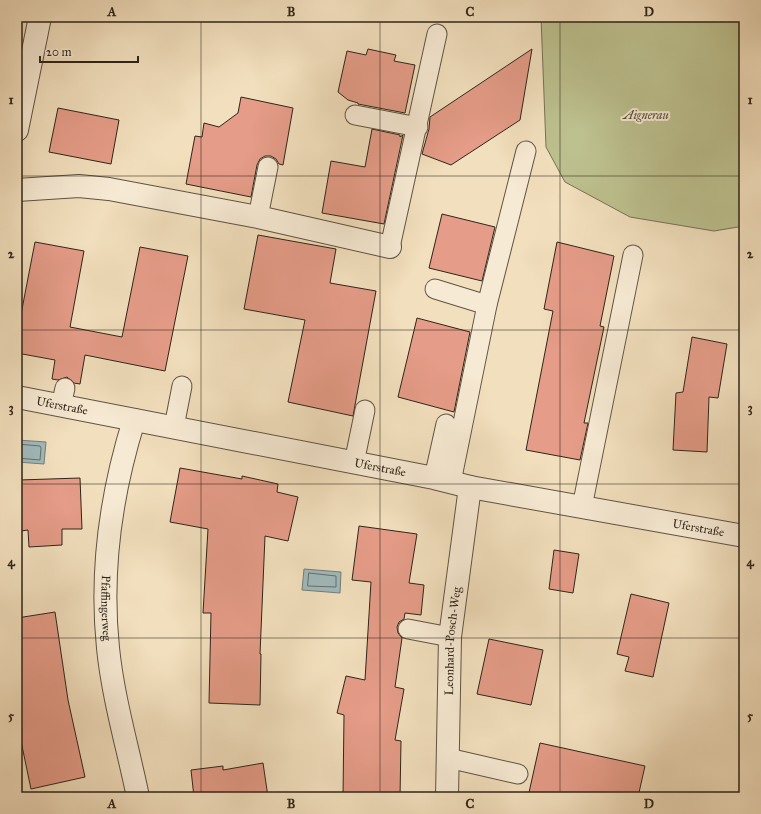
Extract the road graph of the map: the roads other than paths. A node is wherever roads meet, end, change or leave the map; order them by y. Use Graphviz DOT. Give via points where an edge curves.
graph roads {
  1 [pos="40,17"];
  2 [pos="437,34"];
  3 [pos="355,115"];
  4 [pos="418,127"];
  5 [pos="17,130"];
  6 [pos="526,151"];
  7 [pos="268,167"];
  8 [pos="17,190"];
  9 [pos="258,217"];
  10 [pos="390,247"];
  11 [pos="633,255"];
  12 [pos="435,289"];
  13 [pos="487,305"];
  14 [pos="182,386"];
  15 [pos="17,397"];
  16 [pos="365,410"];
  17 [pos="134,420"];
  18 [pos="446,424"];
  19 [pos="174,427"];
  20 [pos="354,463"];
  21 [pos="452,482"];
  22 [pos="582,507"];
  23 [pos="744,536"];
  24 [pos="408,629"];
  25 [pos="450,636"];
  26 [pos="448,758"];
  27 [pos="518,774"];
  28 [pos="138,797"];
  29 [pos="447,797"];
  1 -- 5 [label="street"];
  2 -- 4 [label="lane"];
  3 -- 4 [label="lane"];
  4 -- 10 [label="lane"];
  6 -- 13 [label="lane"];
  7 -- 9 [label="lane"];
  8 -- 9 [label="street" via="79,186 109,189"];
  9 -- 10 [label="street"];
  11 -- 22 [label="lane"];
  12 -- 13 [label="lane"];
  13 -- 21 [label="lane"];
  14 -- 19 [label="lane"];
  15 -- 17 [label="street, Uferstraße" via="63,397"];
  16 -- 20 [label="lane"];
  17 -- 19 [label="street, Uferstraße"];
  17 -- 28 [label="street, Pfaffingerweg" via="110,519 105,613 114,686"];
  18 -- 21 [label="lane"];
  19 -- 20 [label="street, Uferstraße"];
  20 -- 21 [label="street, Uferstraße"];
  21 -- 22 [label="street, Uferstraße"];
  21 -- 25 [label="street, Leonhard-Posch-Weg"];
  22 -- 23 [label="street, Uferstraße"];
  24 -- 25 [label="lane"];
  25 -- 26 [label="street, Leonhard-Posch-Weg"];
  26 -- 27 [label="lane"];
  26 -- 29 [label="street, Leonhard-Posch-Weg"];
}
